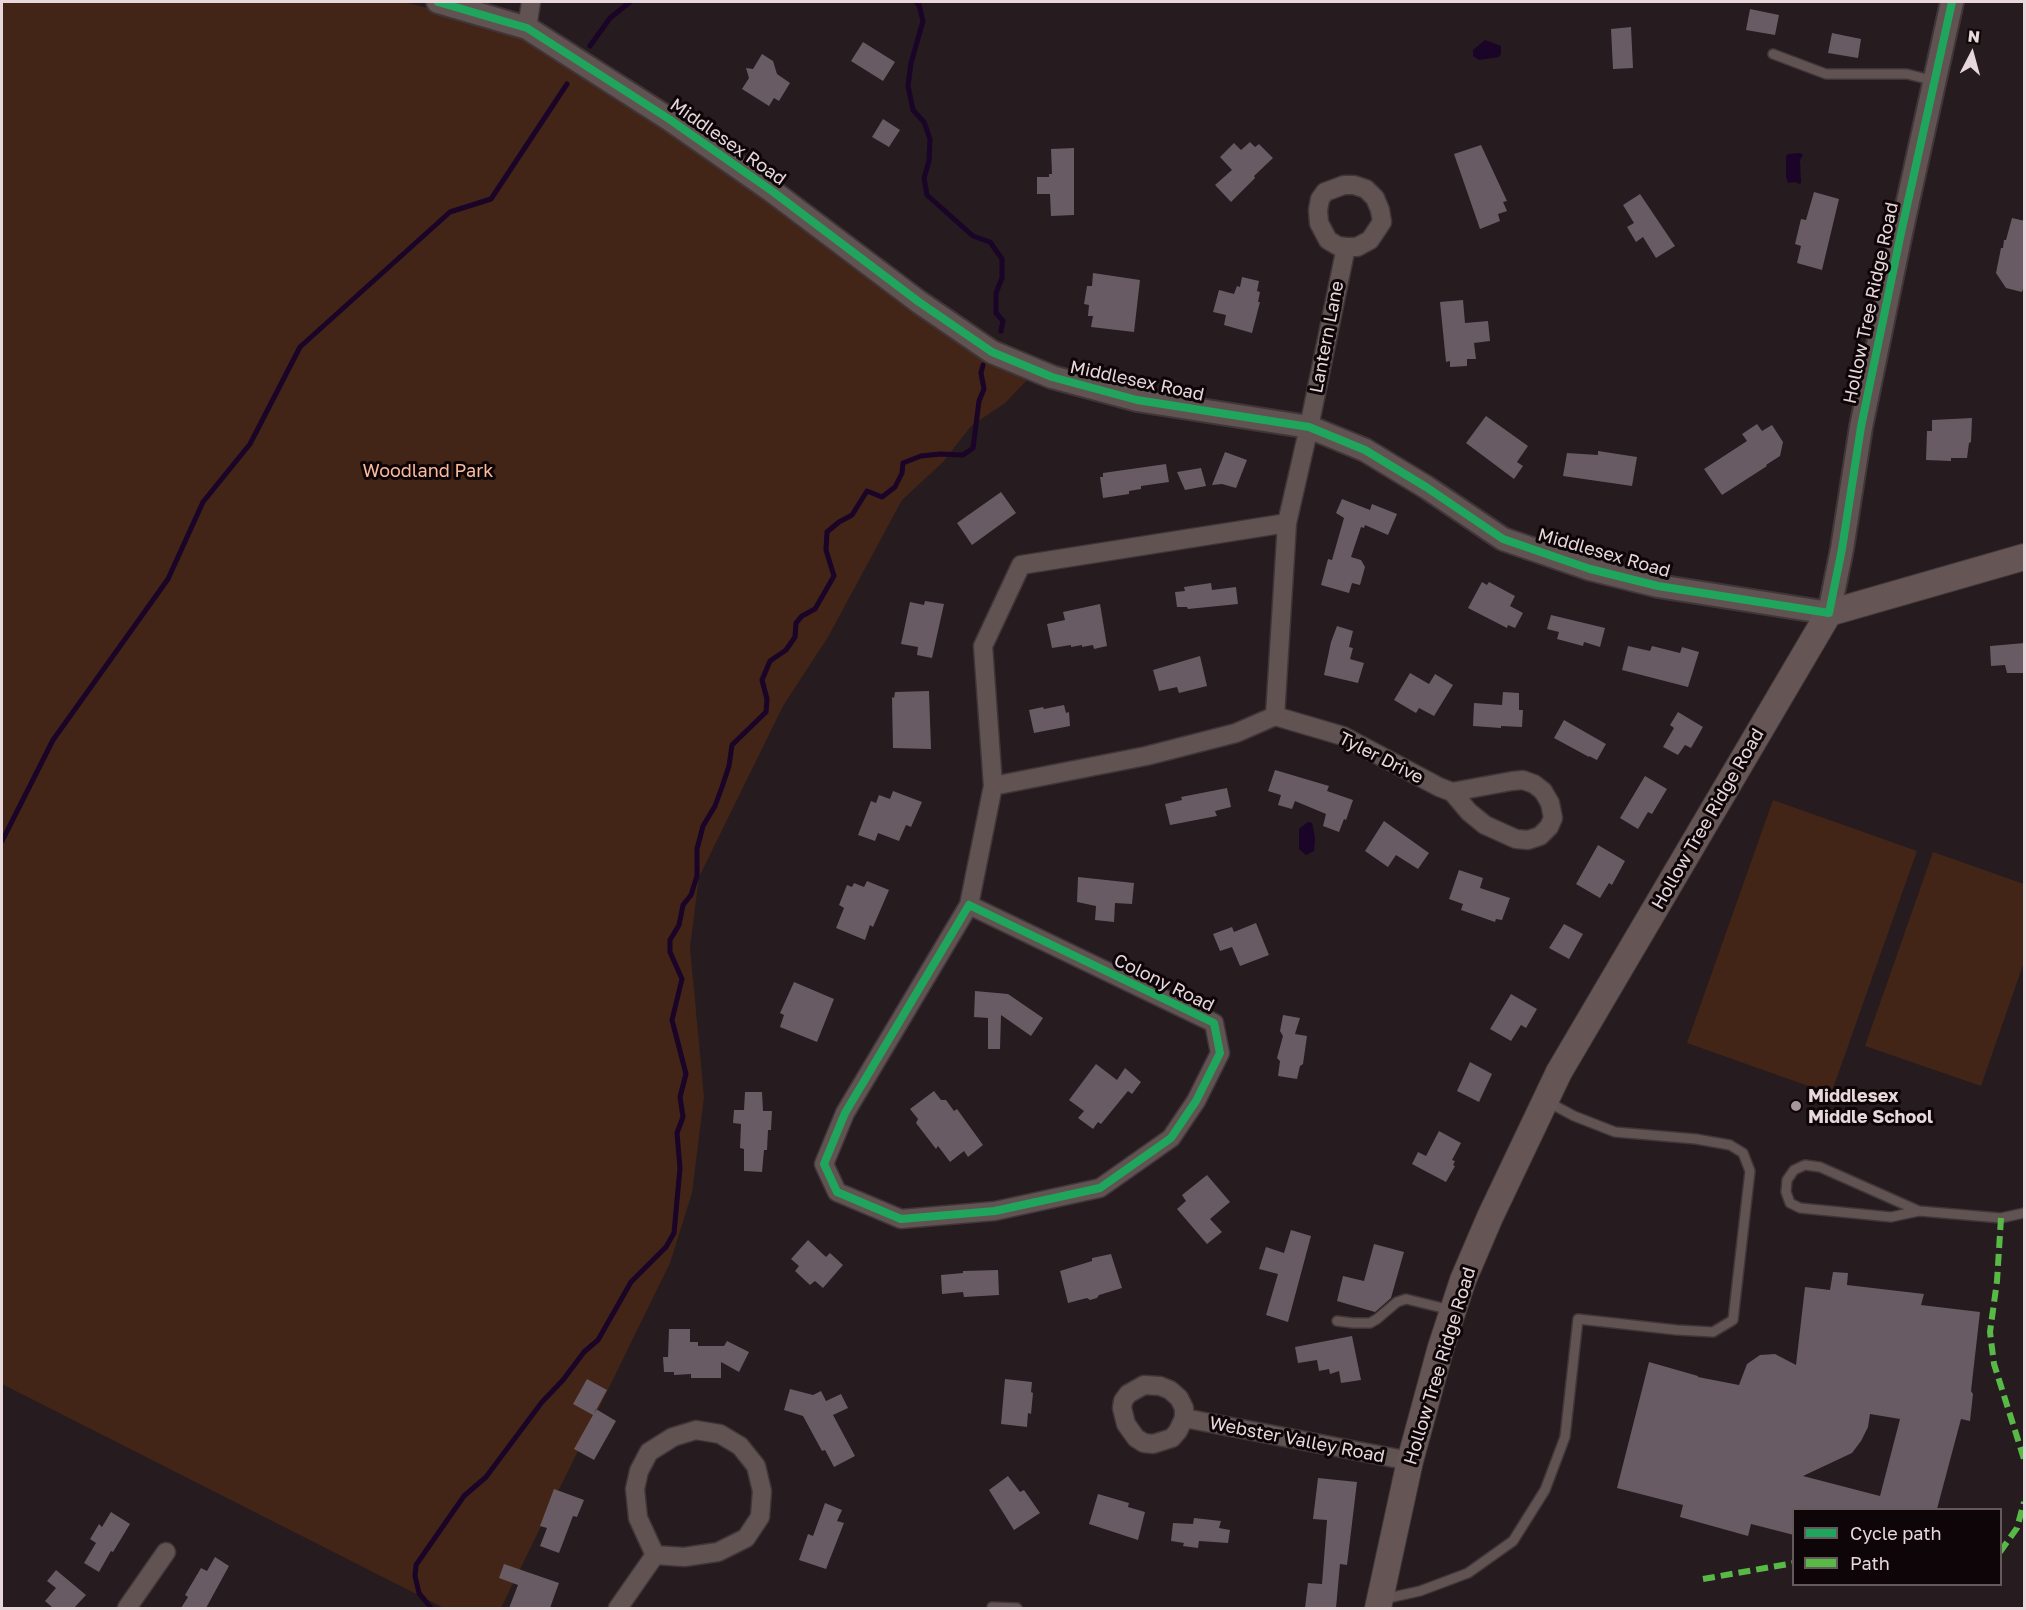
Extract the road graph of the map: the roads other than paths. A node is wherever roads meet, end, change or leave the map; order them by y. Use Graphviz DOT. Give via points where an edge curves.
graph roads {
  1 [pos="438,2"];
  2 [pos="531,2"];
  3 [pos="1952,2"];
  4 [pos="527,28"];
  5 [pos="1773,54"];
  6 [pos="1935,81"];
  7 [pos="1346,247"];
  8 [pos="1309,427"];
  9 [pos="1287,523"];
  10 [pos="2025,557"];
  11 [pos="1829,613"];
  12 [pos="1275,716"];
  13 [pos="993,786"];
  14 [pos="1452,792"];
  15 [pos="969,905"];
  16 [pos="1545,1101"];
  17 [pos="1919,1211"];
  18 [pos="2025,1213"];
  19 [pos="1453,1311"];
  20 [pos="1337,1321"];
  21 [pos="1184,1418"];
  22 [pos="1410,1461"];
  23 [pos="166,1552"];
  24 [pos="655,1555"];
  25 [pos="1378,1604"];
  26 [pos="992,1607"];
  27 [pos="127,1608"];
  28 [pos="618,1608"];
  29 [pos="1017,1608"];
  1 -- 4 [label="street, Middlesex Road"];
  2 -- 4 [label="street"];
  3 -- 6 [label="street, Hollow Tree Ridge Road"];
  4 -- 8 [label="street, Middlesex Road" via="669,119 992,352 1052,377 1137,400"];
  5 -- 6 [label="lane" via="1826,74 1907,74"];
  6 -- 11 [label="street, Hollow Tree Ridge Road" via="1861,427"];
  7 -- 8 [label="street, Lantern Lane"];
  8 -- 9 [label="street"];
  8 -- 11 [label="street, Middlesex Road" via="1365,450 1503,539 1590,569 1658,586"];
  9 -- 12 [label="street"];
  9 -- 13 [label="street, Colony Road" via="1021,565 983,646"];
  10 -- 11 [label="main road, Middlesex Road"];
  11 -- 16 [label="main road, Hollow Tree Ridge Road" via="1558,1072"];
  12 -- 13 [label="street" via="1236,733 1146,756"];
  12 -- 14 [label="street, Tyler Drive" via="1343,736"];
  13 -- 15 [label="street, Colony Road"];
  14 -- 14 [label="street, Tyler Drive" via="1523,780 1543,791 1553,818 1540,836 1516,839 1485,825"];
  15 -- 15 [label="street, Colony Road" via="1214,1023 1220,1053 1196,1101 1171,1138 1100,1188 995,1211 901,1219 837,1192 824,1164 845,1113"];
  16 -- 19 [label="main road, Hollow Tree Ridge Road" via="1490,1217"];
  16 -- 25 [label="lane" via="1615,1132 1696,1139 1730,1145 1743,1153 1750,1171 1732,1320 1713,1332 1578,1319 1565,1437 1545,1490 1513,1541 1468,1572"];
  17 -- 17 [label="lane" via="1820,1167 1805,1165 1794,1170 1787,1180 1786,1192 1791,1203 1800,1208 1891,1217"];
  17 -- 18 [label="lane" via="2001,1218"];
  19 -- 20 [label="lane" via="1406,1299 1370,1323"];
  19 -- 22 [label="main road, Hollow Tree Ridge Road"];
  21 -- 22 [label="street, Webster Valley Road"];
  22 -- 25 [label="main road, Hollow Tree Ridge Road"];
  23 -- 27 [label="street"];
  24 -- 24 [label="street" via="684,1557 718,1552 746,1538 760,1517 762,1491 756,1466 740,1446 720,1434 696,1430 673,1437 649,1452 635,1489 638,1518"];
  24 -- 28 [label="street"];
  26 -- 29 [label="lane"];
}
